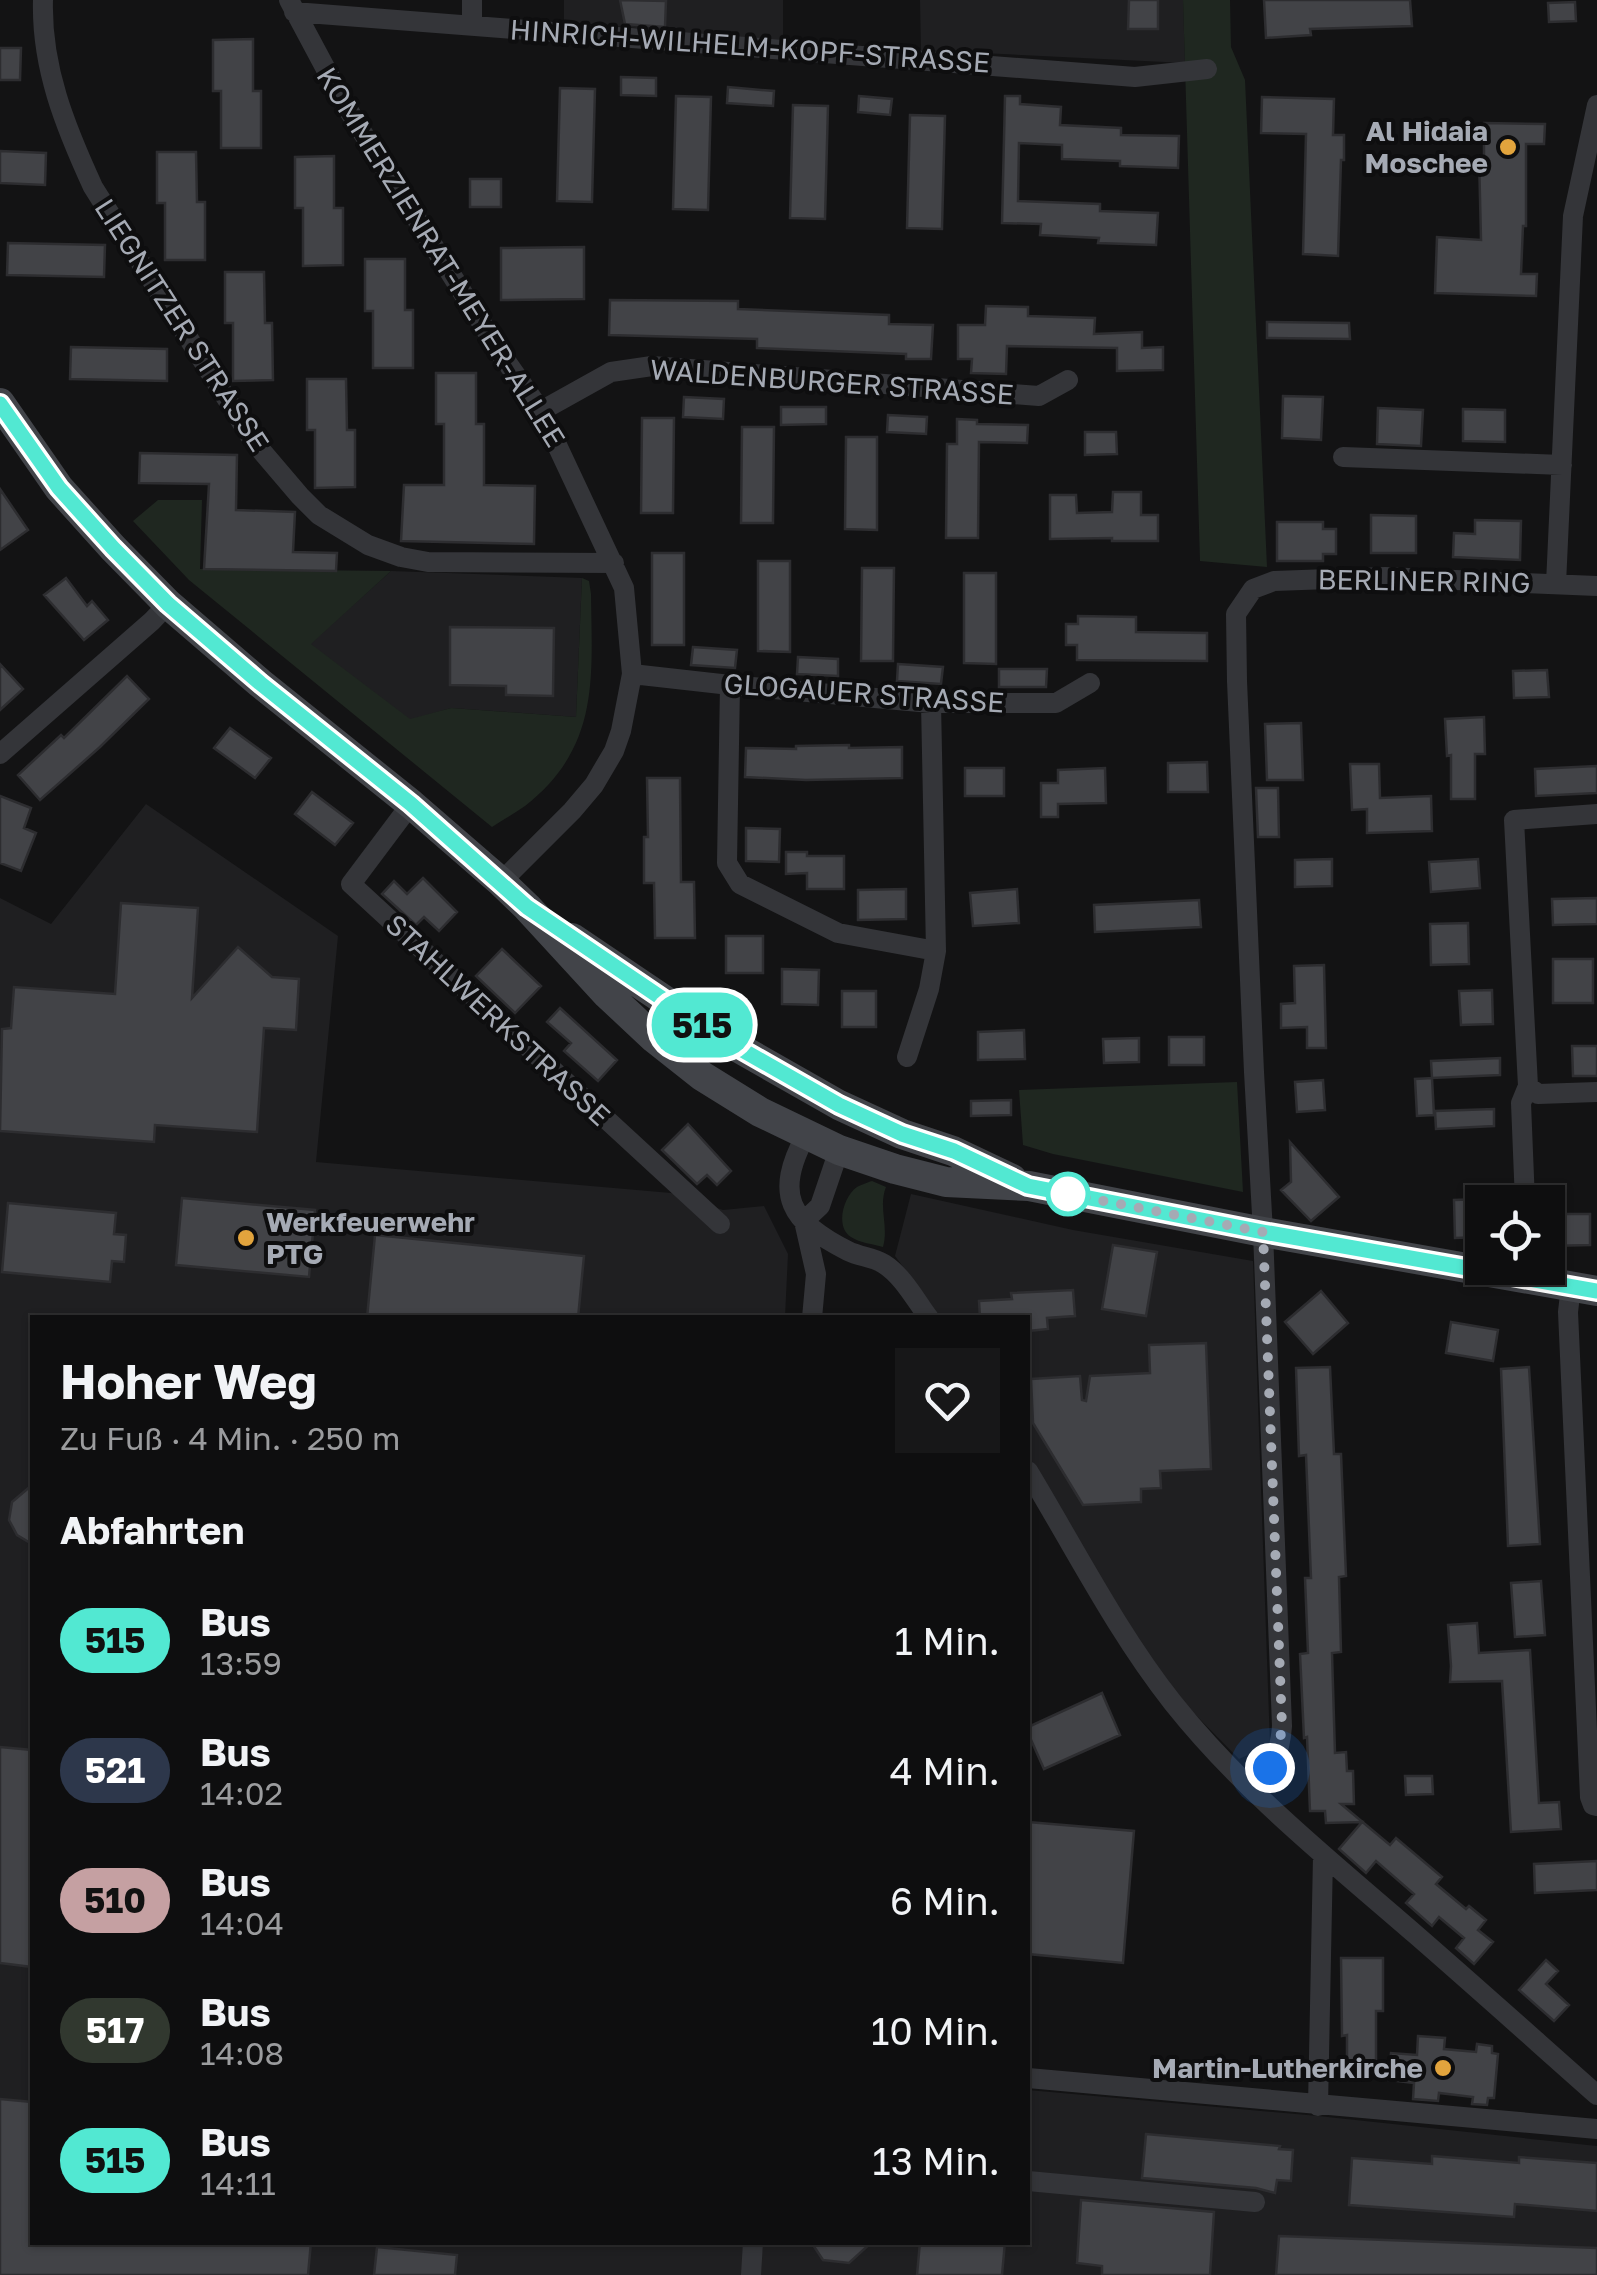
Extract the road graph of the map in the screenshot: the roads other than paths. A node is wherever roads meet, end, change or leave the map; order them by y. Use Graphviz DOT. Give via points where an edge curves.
graph roads {
  1 [pos="43,0"];
  2 [pos="472,0"];
  3 [pos="291,6"];
  4 [pos="472,24"];
  5 [pos="1207,69"];
  6 [pos="1597,104"];
  7 [pos="1573,216"];
  8 [pos="1597,216"];
  9 [pos="1068,380"];
  10 [pos="0,403"];
  11 [pos="541,411"];
  12 [pos="1344,457"];
  13 [pos="1562,465"];
  14 [pos="614,563"];
  15 [pos="1556,584"];
  16 [pos="1597,586"];
  17 [pos="168,604"];
  18 [pos="632,674"];
  19 [pos="1090,684"];
  20 [pos="730,685"];
  21 [pos="932,703"];
  22 [pos="0,754"];
  23 [pos="411,804"];
  24 [pos="1597,814"];
  25 [pos="501,882"];
  26 [pos="527,907"];
  27 [pos="936,951"];
  28 [pos="907,1058"];
  29 [pos="1528,1086"];
  30 [pos="1597,1092"];
  31 [pos="839,1105"];
  32 [pos="806,1136"];
  33 [pos="840,1150"];
  34 [pos="1524,1185"];
  35 [pos="1028,1186"];
  36 [pos="804,1221"];
  37 [pos="720,1224"];
  38 [pos="1263,1232"];
  39 [pos="1465,1264"];
  40 [pos="1584,1289"];
  41 [pos="812,1315"];
  42 [pos="928,1315"];
  43 [pos="1030,1474"];
  44 [pos="1251,1788"];
  45 [pos="1593,1802"];
  46 [pos="1323,1856"];
  47 [pos="1030,2078"];
  48 [pos="1597,2095"];
  49 [pos="1318,2106"];
  50 [pos="1597,2130"];
  51 [pos="1030,2181"];
  52 [pos="1255,2202"];
  53 [pos="753,2245"];
  54 [pos="751,2275"];
  1 -- 14 [label="street, LIEGNITZER STRASSE" via="48,74 93,187 254,442 320,515 368,544 428,562"];
  2 -- 4 [label="street"];
  3 -- 4 [label="street, HINRICH-WILHELM-KOPF-STRASSE"];
  3 -- 11 [label="street, KOMMERZIENRAT-MEYER-ALLEE" via="344,104"];
  4 -- 5 [label="street, HINRICH-WILHELM-KOPF-STRASSE" via="1135,76"];
  6 -- 7 [label="street"];
  7 -- 8 [label="street"];
  7 -- 13 [label="street"];
  9 -- 11 [label="street, WALDENBURGER STRASSE" via="1039,396 652,366 611,372"];
  10 -- 17 [label="street" via="59,488"];
  11 -- 14 [label="street, KOMMERZIENRAT-MEYER-ALLEE"];
  12 -- 13 [label="street"];
  13 -- 15 [label="street"];
  14 -- 18 [label="street, KOMMERZIENRAT-MEYER-ALLEE" via="626,598"];
  15 -- 16 [label="street, BERLINER RING"];
  15 -- 38 [label="street, BERLINER RING" via="1274,580 1254,589 1236,614"];
  17 -- 22 [label="street"];
  17 -- 23 [label="street"];
  18 -- 20 [label="street, GLOGAUER STRASSE"];
  18 -- 25 [label="street, KOMMERZIENRAT-MEYER-ALLEE" via="621,731 604,770"];
  19 -- 21 [label="street, GLOGAUER STRASSE" via="1056,704"];
  20 -- 21 [label="street, GLOGAUER STRASSE"];
  20 -- 27 [label="street" via="727,863 740,884 838,933"];
  21 -- 27 [label="street"];
  23 -- 25 [label="street"];
  23 -- 37 [label="street, STAHLWERKSTRASSE" via="350,884"];
  24 -- 29 [label="street" via="1514,820"];
  25 -- 26 [label="street"];
  26 -- 31 [label="street" via="716,1035"];
  26 -- 32 [label="street" via="666,1048"];
  27 -- 28 [label="street"];
  29 -- 30 [label="street" via="1538,1094"];
  29 -- 34 [label="street" via="1521,1103"];
  31 -- 32 [label="street"];
  31 -- 33 [label="street"];
  31 -- 35 [label="street"];
  32 -- 33 [label="street"];
  32 -- 36 [label="street" via="788,1177 790,1203"];
  33 -- 35 [label="street" via="946,1182"];
  33 -- 36 [label="street" via="820,1206"];
  35 -- 38 [label="street"];
  36 -- 41 [label="street" via="816,1274"];
  36 -- 42 [label="street" via="850,1252 886,1265"];
  38 -- 39 [label="street"];
  38 -- 44 [label="street" via="1282,1726 1278,1754"];
  40 -- 45 [label="street" via="1568,1312"];
  43 -- 44 [label="street" via="1172,1702"];
  44 -- 46 [label="street"];
  46 -- 48 [label="street"];
  46 -- 49 [label="street"];
  47 -- 49 [label="street"];
  49 -- 50 [label="street"];
  51 -- 52 [label="street"];
  53 -- 54 [label="street"];
}
